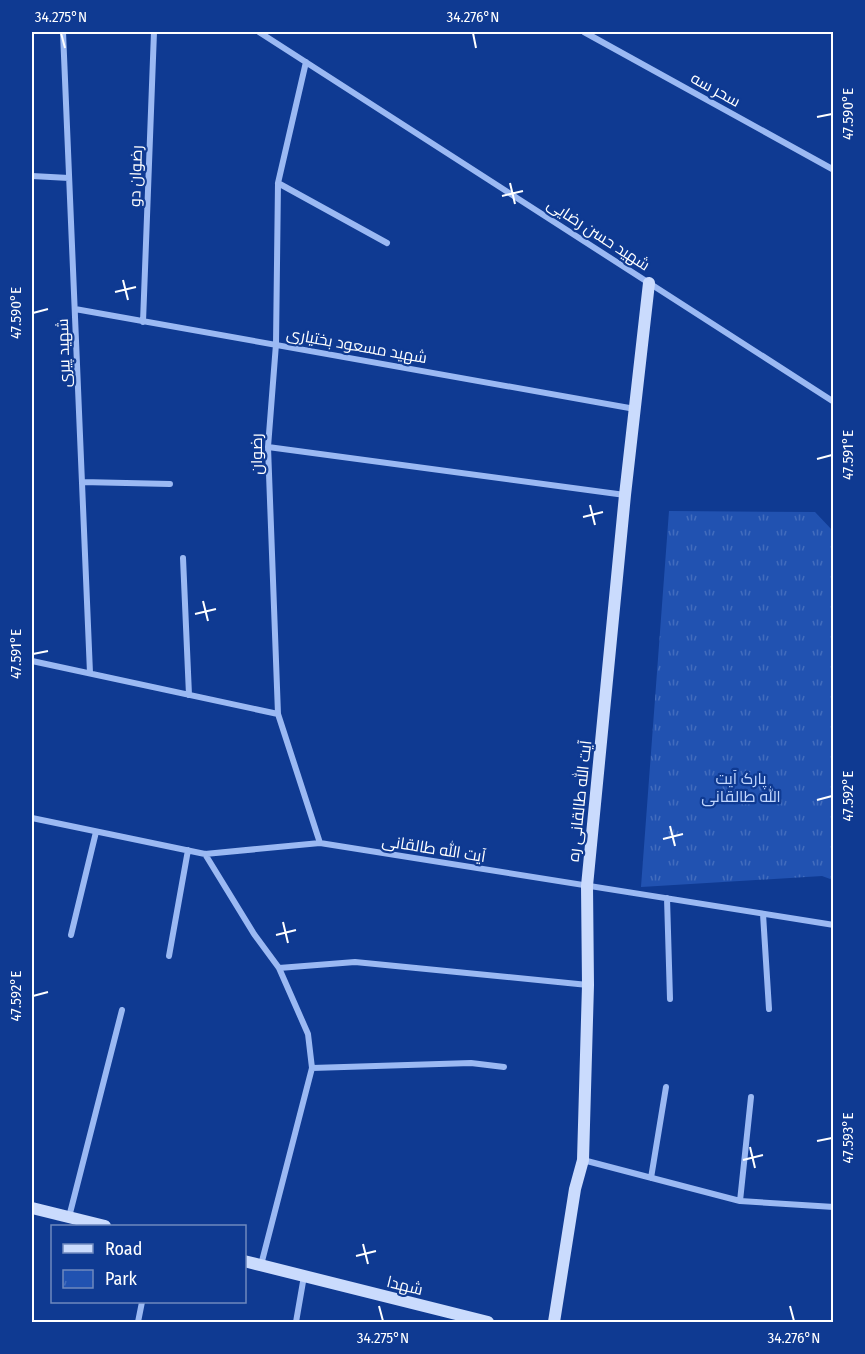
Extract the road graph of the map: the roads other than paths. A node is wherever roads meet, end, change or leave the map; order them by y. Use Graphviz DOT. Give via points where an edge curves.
graph roads {
  1 [pos="63,32"];
  2 [pos="154,32"];
  3 [pos="259,32"];
  4 [pos="584,32"];
  5 [pos="270,34"];
  6 [pos="306,62"];
  7 [pos="834,170"];
  8 [pos="32,176"];
  9 [pos="69,178"];
  10 [pos="278,183"];
  11 [pos="387,243"];
  12 [pos="649,283"];
  13 [pos="75,309"];
  14 [pos="143,322"];
  15 [pos="276,344"];
  16 [pos="834,402"];
  17 [pos="635,409"];
  18 [pos="268,447"];
  19 [pos="82,482"];
  20 [pos="171,483"];
  21 [pos="625,495"];
  22 [pos="183,558"];
  23 [pos="32,661"];
  24 [pos="90,673"];
  25 [pos="189,695"];
  26 [pos="278,714"];
  27 [pos="32,818"];
  28 [pos="96,832"];
  29 [pos="320,843"];
  30 [pos="188,850"];
  31 [pos="205,854"];
  32 [pos="587,885"];
  33 [pos="667,898"];
  34 [pos="763,914"];
  35 [pos="834,925"];
  36 [pos="71,935"];
  37 [pos="169,956"];
  38 [pos="279,968"];
  39 [pos="588,985"];
  40 [pos="670,999"];
  41 [pos="769,1009"];
  42 [pos="122,1010"];
  43 [pos="504,1067"];
  44 [pos="312,1068"];
  45 [pos="666,1087"];
  46 [pos="751,1097"];
  47 [pos="583,1160"];
  48 [pos="651,1178"];
  49 [pos="740,1201"];
  50 [pos="834,1207"];
  51 [pos="32,1208"];
  52 [pos="69,1217"];
  53 [pos="98,1225"];
  54 [pos="246,1262"];
  55 [pos="261,1266"];
  56 [pos="304,1276"];
  57 [pos="142,1303"];
  58 [pos="138,1323"];
  59 [pos="296,1323"];
  60 [pos="488,1323"];
  61 [pos="554,1323"];
  1 -- 9 [label="street, شهید پیری"];
  2 -- 14 [label="street, رضوان دو"];
  3 -- 5 [label="street, شهید حسن رضایی"];
  4 -- 7 [label="street, سحر سه"];
  5 -- 6 [label="street, شهید حسن رضایی"];
  6 -- 10 [label="street, رضوان"];
  6 -- 12 [label="street, شهید حسن رضایی"];
  8 -- 9 [label="street"];
  9 -- 13 [label="street, شهید پیری"];
  10 -- 11 [label="street"];
  10 -- 15 [label="street, رضوان"];
  12 -- 16 [label="street, شهید حسن رضایی"];
  12 -- 17 [label="street, آیت الله طالقانی ره"];
  13 -- 14 [label="street, شهید مسعود بختیاری"];
  13 -- 19 [label="street, شهید پیری"];
  14 -- 15 [label="street, شهید مسعود بختیاری"];
  15 -- 17 [label="street, شهید مسعود بختیاری"];
  15 -- 18 [label="street, رضوان"];
  17 -- 21 [label="street, آیت الله طالقانی ره"];
  18 -- 21 [label="street"];
  18 -- 26 [label="street, رضوان"];
  19 -- 20 [label="street"];
  19 -- 24 [label="street, شهید پیری"];
  21 -- 32 [label="street, آیت الله طالقانی ره"];
  22 -- 25 [label="street"];
  23 -- 24 [label="street"];
  24 -- 25 [label="street"];
  25 -- 26 [label="street"];
  26 -- 29 [label="street, رضوان"];
  27 -- 28 [label="street, آیت الله طالقانی"];
  28 -- 30 [label="street, آیت الله طالقانی"];
  28 -- 36 [label="street"];
  29 -- 31 [label="street, آیت الله طالقانی"];
  29 -- 32 [label="street, آیت الله طالقانی"];
  30 -- 31 [label="street, آیت الله طالقانی"];
  30 -- 37 [label="street"];
  31 -- 38 [label="street"];
  32 -- 33 [label="street, آیت الله طالقانی"];
  32 -- 39 [label="street, آیت الله طالقانی ره"];
  33 -- 34 [label="street, آیت الله طالقانی"];
  33 -- 40 [label="street"];
  34 -- 35 [label="street, آیت الله طالقانی"];
  34 -- 41 [label="street"];
  38 -- 39 [label="street" via="355,962"];
  38 -- 44 [label="street" via="308,1034"];
  39 -- 47 [label="street, آیت الله طالقانی ره"];
  42 -- 52 [label="street"];
  43 -- 44 [label="street" via="471,1062"];
  44 -- 55 [label="street"];
  45 -- 48 [label="street"];
  46 -- 49 [label="street"];
  47 -- 48 [label="street"];
  47 -- 61 [label="street, آیت الله طالقانی ره"];
  48 -- 49 [label="street"];
  49 -- 50 [label="street"];
  51 -- 52 [label="street"];
  52 -- 53 [label="street"];
  54 -- 55 [label="street, شهدا"];
  55 -- 56 [label="street, شهدا"];
  56 -- 59 [label="street"];
  56 -- 60 [label="street, شهدا"];
  57 -- 58 [label="street"];
}
